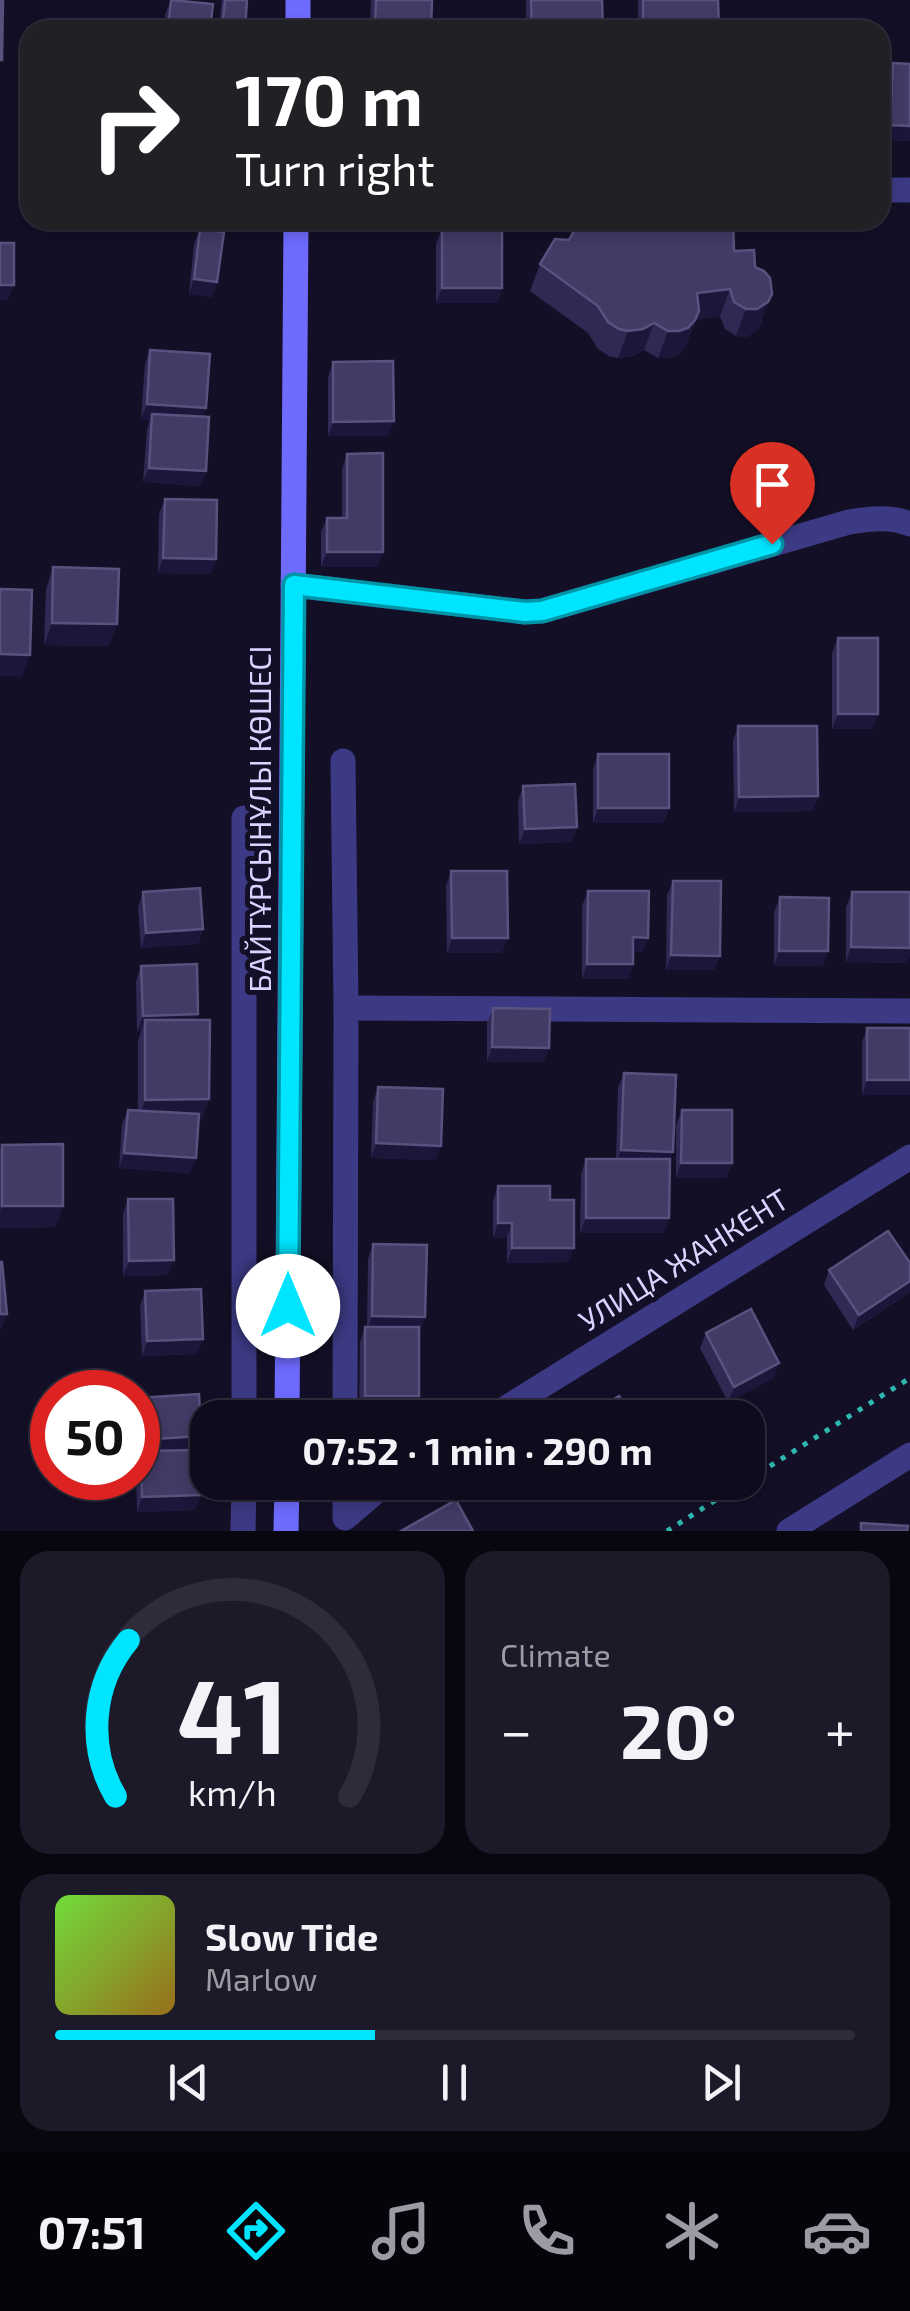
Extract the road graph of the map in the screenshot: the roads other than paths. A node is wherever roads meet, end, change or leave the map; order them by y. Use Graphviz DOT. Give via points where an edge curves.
graph roads {
  1 [pos="296,230"];
  2 [pos="910,524"];
  3 [pos="294,585"];
  4 [pos="343,761"];
  5 [pos="244,818"];
  6 [pos="346,1008"];
  7 [pos="910,1011"];
  8 [pos="910,1156"];
  9 [pos="244,1400"];
  10 [pos="287,1400"];
  11 [pos="345,1400"];
  12 [pos="519,1400"];
  13 [pos="910,1454"];
  14 [pos="244,1500"];
  15 [pos="287,1500"];
  16 [pos="370,1500"];
  17 [pos="345,1524"];
  18 [pos="243,1531"];
  19 [pos="286,1531"];
  20 [pos="789,1531"];
  1 -- 3 [label="main road, БАЙТҰРСЫНҰЛЫ КӨШЕСІ"];
  2 -- 3 [label="street" via="849,522 542,611"];
  3 -- 10 [label="main road, БАЙТҰРСЫНҰЛЫ КӨШЕСІ"];
  4 -- 6 [label="street"];
  5 -- 9 [label="street"];
  6 -- 7 [label="street"];
  6 -- 11 [label="street"];
  8 -- 12 [label="street, УЛИЦА ЖАНКЕНТ"];
  13 -- 20 [label="street"];
  14 -- 18 [label="street"];
  15 -- 19 [label="main road"];
  16 -- 17 [label="street"];
}
